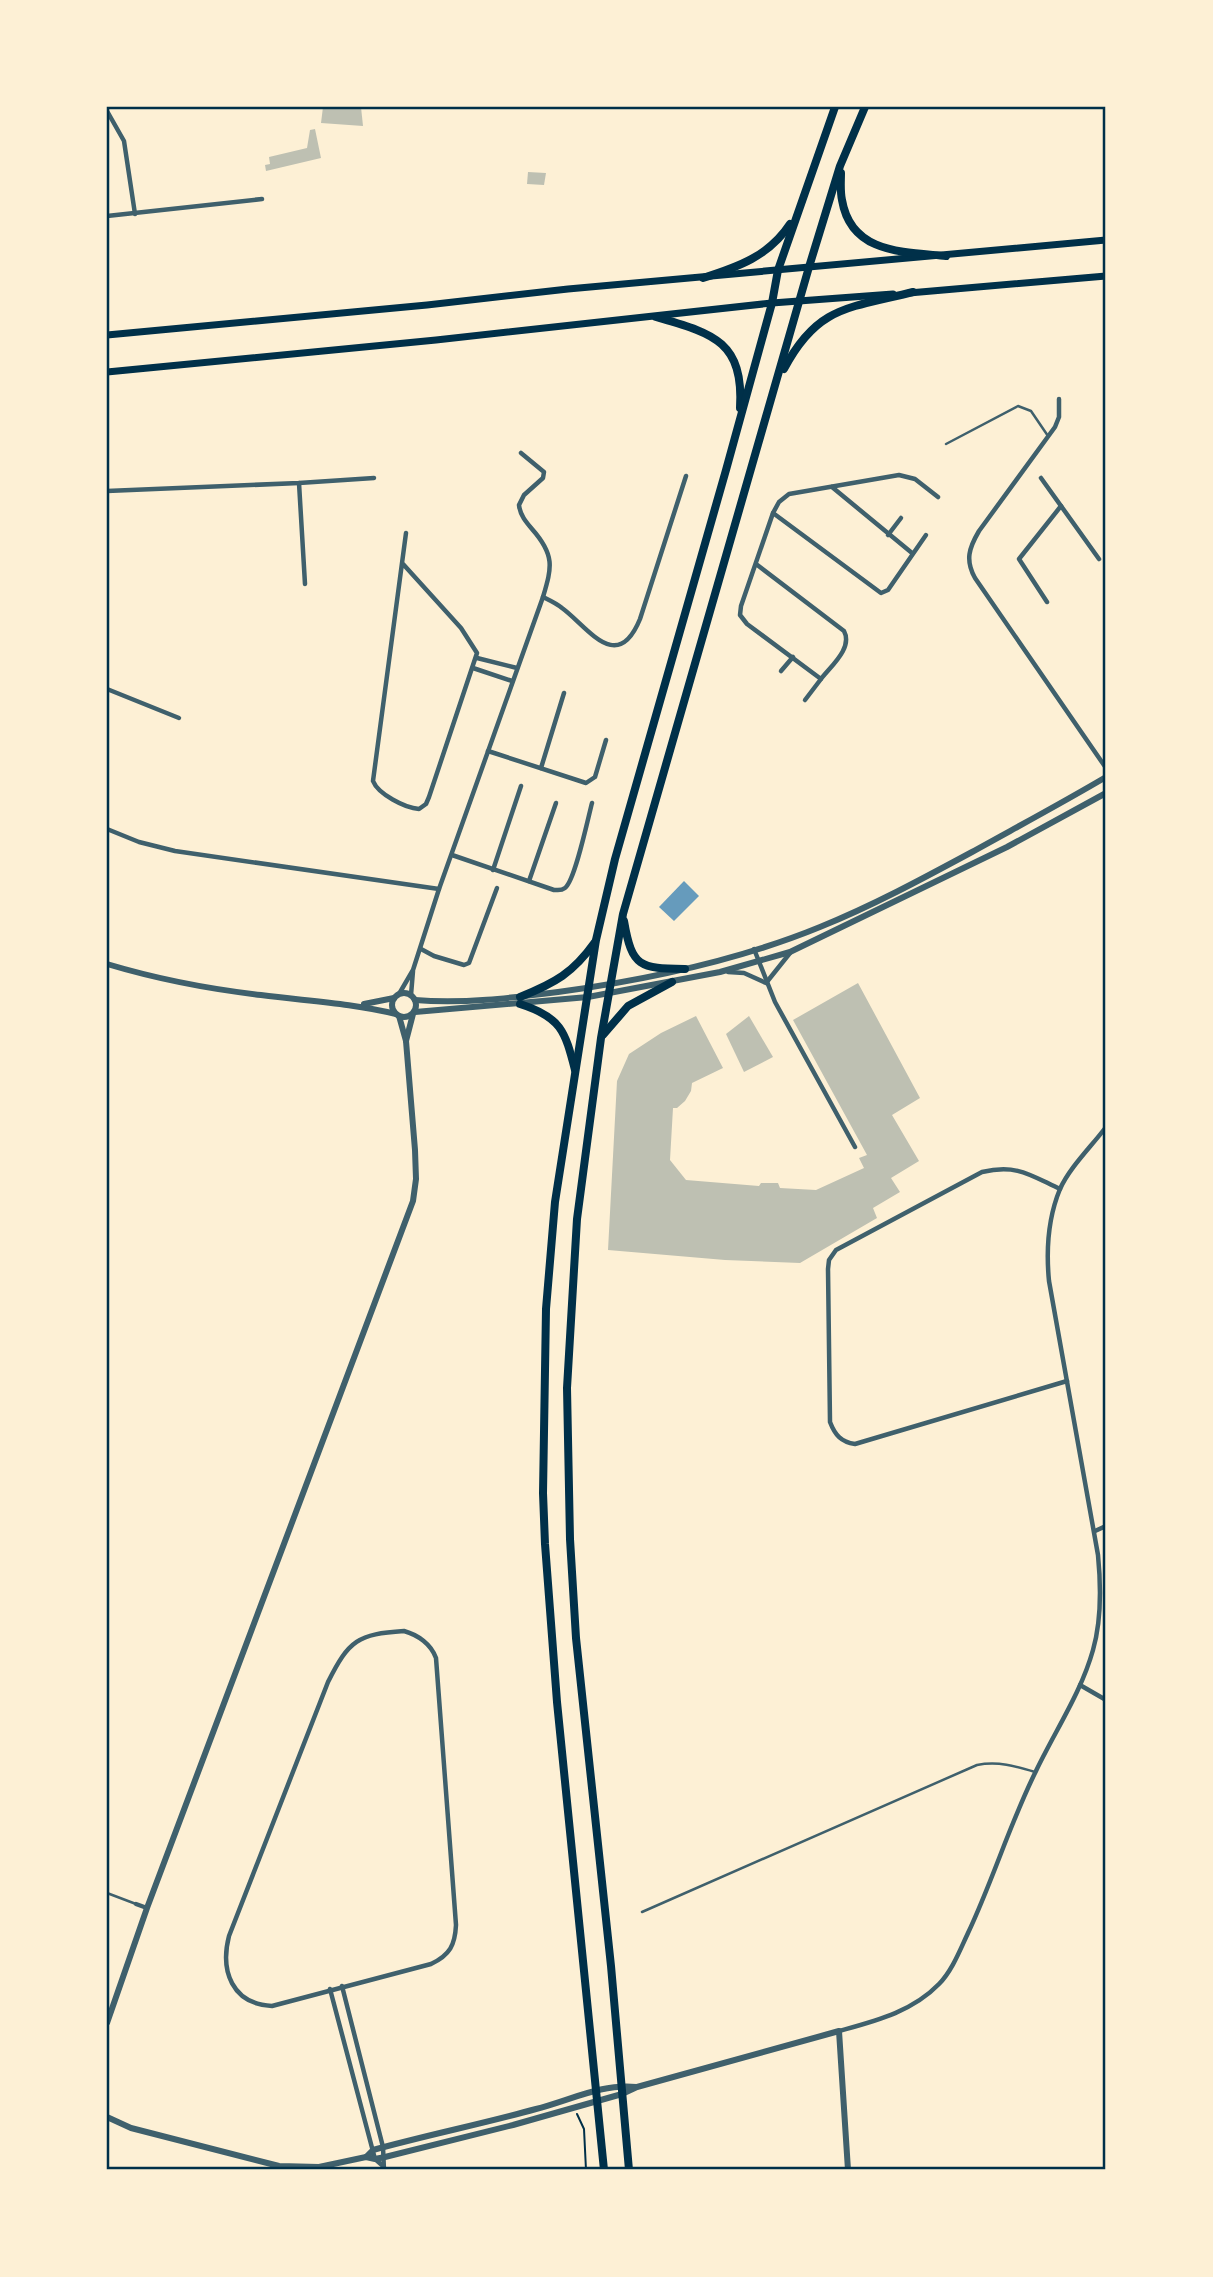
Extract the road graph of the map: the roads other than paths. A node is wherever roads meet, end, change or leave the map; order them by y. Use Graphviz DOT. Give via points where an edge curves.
graph roads {
  1 [pos="835,107"];
  2 [pos="865,107"];
  3 [pos="107,111"];
  4 [pos="841,166"];
  5 [pos="262,199"];
  6 [pos="135,214"];
  7 [pos="796,214"];
  8 [pos="107,216"];
  9 [pos="1106,240"];
  10 [pos="946,256"];
  11 [pos="809,267"];
  12 [pos="778,270"];
  13 [pos="1106,276"];
  14 [pos="703,278"];
  15 [pos="912,292"];
  16 [pos="800,302"];
  17 [pos="772,303"];
  18 [pos="656,317"];
  19 [pos="107,335"];
  20 [pos="107,372"];
  21 [pos="775,386"];
  22 [pos="1059,399"];
  23 [pos="738,425"];
  24 [pos="1048,437"];
  25 [pos="946,444"];
  26 [pos="521,453"];
  27 [pos="686,476"];
  28 [pos="374,478"];
  29 [pos="1041,478"];
  30 [pos="299,483"];
  31 [pos="832,487"];
  32 [pos="107,491"];
  33 [pos="938,497"];
  34 [pos="1061,506"];
  35 [pos="773,513"];
  36 [pos="901,518"];
  37 [pos="406,533"];
  38 [pos="888,535"];
  39 [pos="926,535"];
  40 [pos="912,554"];
  41 [pos="1099,559"];
  42 [pos="403,564"];
  43 [pos="756,564"];
  44 [pos="305,584"];
  45 [pos="542,597"];
  46 [pos="1047,602"];
  47 [pos="793,657"];
  48 [pos="477,658"];
  49 [pos="473,668"];
  50 [pos="517,668"];
  51 [pos="781,671"];
  52 [pos="821,680"];
  53 [pos="513,681"];
  54 [pos="107,689"];
  55 [pos="564,693"];
  56 [pos="805,700"];
  57 [pos="179,718"];
  58 [pos="606,740"];
  59 [pos="488,751"];
  60 [pos="541,768"];
  61 [pos="1106,768"];
  62 [pos="1106,778"];
  63 [pos="521,786"];
  64 [pos="1106,793"];
  65 [pos="556,803"];
  66 [pos="592,803"];
  67 [pos="107,829"];
  68 [pos="452,855"];
  69 [pos="493,870"];
  70 [pos="529,881"];
  71 [pos="498,888"];
  72 [pos="439,889"];
  73 [pos="623,914"];
  74 [pos="596,940"];
  75 [pos="421,948"];
  76 [pos="754,949"];
  77 [pos="790,952"];
  78 [pos="758,961"];
  79 [pos="107,964"];
  80 [pos="685,969"];
  81 [pos="413,970"];
  82 [pos="720,972"];
  83 [pos="672,982"];
  84 [pos="766,983"];
  85 [pos="609,988"];
  86 [pos="588,993"];
  87 [pos="397,996"];
  88 [pos="413,997"];
  89 [pos="520,1000"];
  90 [pos="359,1005"];
  91 [pos="414,1013"];
  92 [pos="398,1015"];
  93 [pos="601,1038"];
  94 [pos="405,1041"];
  95 [pos="575,1073"];
  96 [pos="1106,1127"];
  97 [pos="855,1147"];
  98 [pos="1060,1189"];
  99 [pos="1067,1381"];
  100 [pos="1106,1526"];
  101 [pos="1095,1531"];
  102 [pos="1080,1685"];
  103 [pos="1106,1700"];
  104 [pos="1035,1772"];
  105 [pos="107,1893"];
  106 [pos="136,1903"];
  107 [pos="147,1908"];
  108 [pos="642,1912"];
  109 [pos="342,1986"];
  110 [pos="330,1989"];
  111 [pos="107,2023"];
  112 [pos="839,2031"];
  113 [pos="622,2089"];
  114 [pos="595,2092"];
  115 [pos="596,2102"];
  116 [pos="107,2117"];
  117 [pos="383,2147"];
  118 [pos="373,2150"];
  119 [pos="366,2157"];
  120 [pos="385,2157"];
  121 [pos="375,2159"];
  122 [pos="384,2168"];
  123 [pos="604,2170"];
  124 [pos="629,2170"];
  125 [pos="848,2170"];
  1 -- 7 [label="main road"];
  2 -- 4 [label="main road"];
  3 -- 6 [label="street" via="124,141"];
  4 -- 10 [label="main road" via="842,201 855,229 867,241 887,251"];
  4 -- 11 [label="main road"];
  5 -- 6 [label="street"];
  6 -- 8 [label="street"];
  7 -- 12 [label="main road"];
  7 -- 14 [label="main road" via="763,254"];
  9 -- 10 [label="main road"];
  10 -- 11 [label="main road"];
  11 -- 12 [label="main road"];
  11 -- 16 [label="main road"];
  12 -- 14 [label="main road"];
  12 -- 17 [label="main road"];
  13 -- 15 [label="main road"];
  14 -- 19 [label="main road"];
  15 -- 16 [label="main road"];
  15 -- 21 [label="main road" via="828,317 800,340"];
  16 -- 17 [label="main road"];
  16 -- 21 [label="main road"];
  17 -- 18 [label="main road"];
  17 -- 23 [label="main road"];
  18 -- 20 [label="main road"];
  18 -- 23 [label="main road" via="692,326 726,347 741,393"];
  21 -- 73 [label="main road"];
  22 -- 24 [label="street" via="1058,424"];
  23 -- 74 [label="main road" via="637,777"];
  24 -- 25 [label="lane" via="1031,411 1018,406"];
  24 -- 61 [label="street" via="974,540 968,561 975,579"];
  26 -- 45 [label="street" via="544,472 519,505 522,517 550,557"];
  27 -- 45 [label="street" via="640,619 627,639 604,644 561,607"];
  28 -- 30 [label="street"];
  29 -- 34 [label="street"];
  30 -- 32 [label="street"];
  30 -- 44 [label="street"];
  31 -- 33 [label="street" via="899,475 915,479"];
  31 -- 35 [label="street" via="789,494"];
  31 -- 38 [label="street"];
  34 -- 41 [label="street"];
  34 -- 46 [label="street" via="1019,559"];
  35 -- 40 [label="street" via="881,593 888,590"];
  35 -- 43 [label="street"];
  36 -- 38 [label="street"];
  37 -- 42 [label="street"];
  38 -- 40 [label="street"];
  39 -- 40 [label="street"];
  42 -- 48 [label="street" via="461,628"];
  42 -- 49 [label="street" via="374,774 378,789 409,807 419,809 426,804"];
  43 -- 47 [label="street" via="740,615"];
  43 -- 52 [label="street" via="844,631 846,647"];
  45 -- 50 [label="street"];
  47 -- 51 [label="street"];
  47 -- 52 [label="street"];
  48 -- 49 [label="street"];
  48 -- 50 [label="street"];
  49 -- 53 [label="street"];
  50 -- 53 [label="street"];
  52 -- 56 [label="street"];
  53 -- 59 [label="street"];
  54 -- 57 [label="street"];
  55 -- 60 [label="street"];
  58 -- 60 [label="street" via="595,777 589,782"];
  59 -- 60 [label="street"];
  59 -- 68 [label="street"];
  62 -- 76 [label="street" via="875,902 819,928"];
  63 -- 69 [label="street"];
  64 -- 77 [label="street" via="1007,847"];
  65 -- 70 [label="street"];
  66 -- 70 [label="street" via="568,885 554,890"];
  67 -- 72 [label="street" via="176,851"];
  68 -- 69 [label="street"];
  68 -- 72 [label="street"];
  69 -- 70 [label="street"];
  71 -- 75 [label="street" via="469,963 434,956"];
  72 -- 75 [label="street"];
  73 -- 80 [label="main road" via="634,957 652,968"];
  73 -- 85 [label="main road"];
  74 -- 86 [label="main road"];
  74 -- 89 [label="main road" via="571,971"];
  75 -- 81 [label="street"];
  76 -- 78 [label="street"];
  76 -- 80 [label="street"];
  77 -- 78 [label="street"];
  77 -- 84 [label="street"];
  78 -- 82 [label="street"];
  78 -- 84 [label="street"];
  79 -- 90 [label="street" via="220,990"];
  80 -- 85 [label="street"];
  81 -- 87 [label="street"];
  81 -- 88 [label="street"];
  82 -- 83 [label="street"];
  82 -- 84 [label="street" via="744,974"];
  83 -- 85 [label="street"];
  83 -- 93 [label="main road" via="628,1006"];
  84 -- 97 [label="street"];
  85 -- 86 [label="street"];
  85 -- 93 [label="main road"];
  86 -- 89 [label="street"];
  86 -- 95 [label="main road"];
  87 -- 88 [label="street"];
  87 -- 90 [label="street"];
  87 -- 92 [label="street" via="392,1006"];
  88 -- 89 [label="street" via="449,1002"];
  88 -- 91 [label="street"];
  89 -- 91 [label="street"];
  89 -- 95 [label="main road" via="558,1024"];
  90 -- 92 [label="street"];
  91 -- 92 [label="street"];
  91 -- 94 [label="street"];
  92 -- 94 [label="street"];
  93 -- 113 [label="main road" via="577,1219 567,1467 576,1638"];
  94 -- 107 [label="street" via="415,1150 413,1201"];
  95 -- 114 [label="main road" via="555,1202 547,1309 543,1493 557,1702"];
  96 -- 98 [label="street"];
  98 -- 99 [label="street" via="1049,1226 1047,1263"];
  98 -- 99 [label="street" via="1014,1169 982,1172 836,1250 828,1269 830,1422 839,1438 855,1444"];
  99 -- 101 [label="street"];
  100 -- 101 [label="street"];
  101 -- 102 [label="street" via="1100,1615 1094,1649"];
  102 -- 103 [label="street"];
  102 -- 104 [label="street"];
  104 -- 108 [label="lane" via="990,1762 977,1765"];
  104 -- 112 [label="street" via="977,1914 941,1983 900,2012"];
  105 -- 106 [label="lane"];
  106 -- 107 [label="street"];
  107 -- 111 [label="street"];
  109 -- 110 [label="street"];
  109 -- 110 [label="street" via="431,1964 448,1954 456,1939 436,1658 423,1640 404,1631 364,1636 334,1669 225,1952 228,1974 247,2001 272,2006"];
  109 -- 117 [label="street"];
  110 -- 118 [label="street"];
  112 -- 113 [label="street"];
  112 -- 125 [label="street"];
  113 -- 114 [label="street"];
  113 -- 115 [label="street"];
  113 -- 124 [label="main road"];
  114 -- 115 [label="main road"];
  114 -- 117 [label="street"];
  115 -- 120 [label="street"];
  115 -- 123 [label="main road"];
  116 -- 119 [label="street" via="131,2128 279,2166 319,2167"];
  117 -- 118 [label="street"];
  117 -- 120 [label="street"];
  118 -- 119 [label="street"];
  118 -- 121 [label="street"];
  119 -- 121 [label="street"];
  120 -- 121 [label="street"];
  120 -- 122 [label="street"];
  121 -- 122 [label="street"];
}
